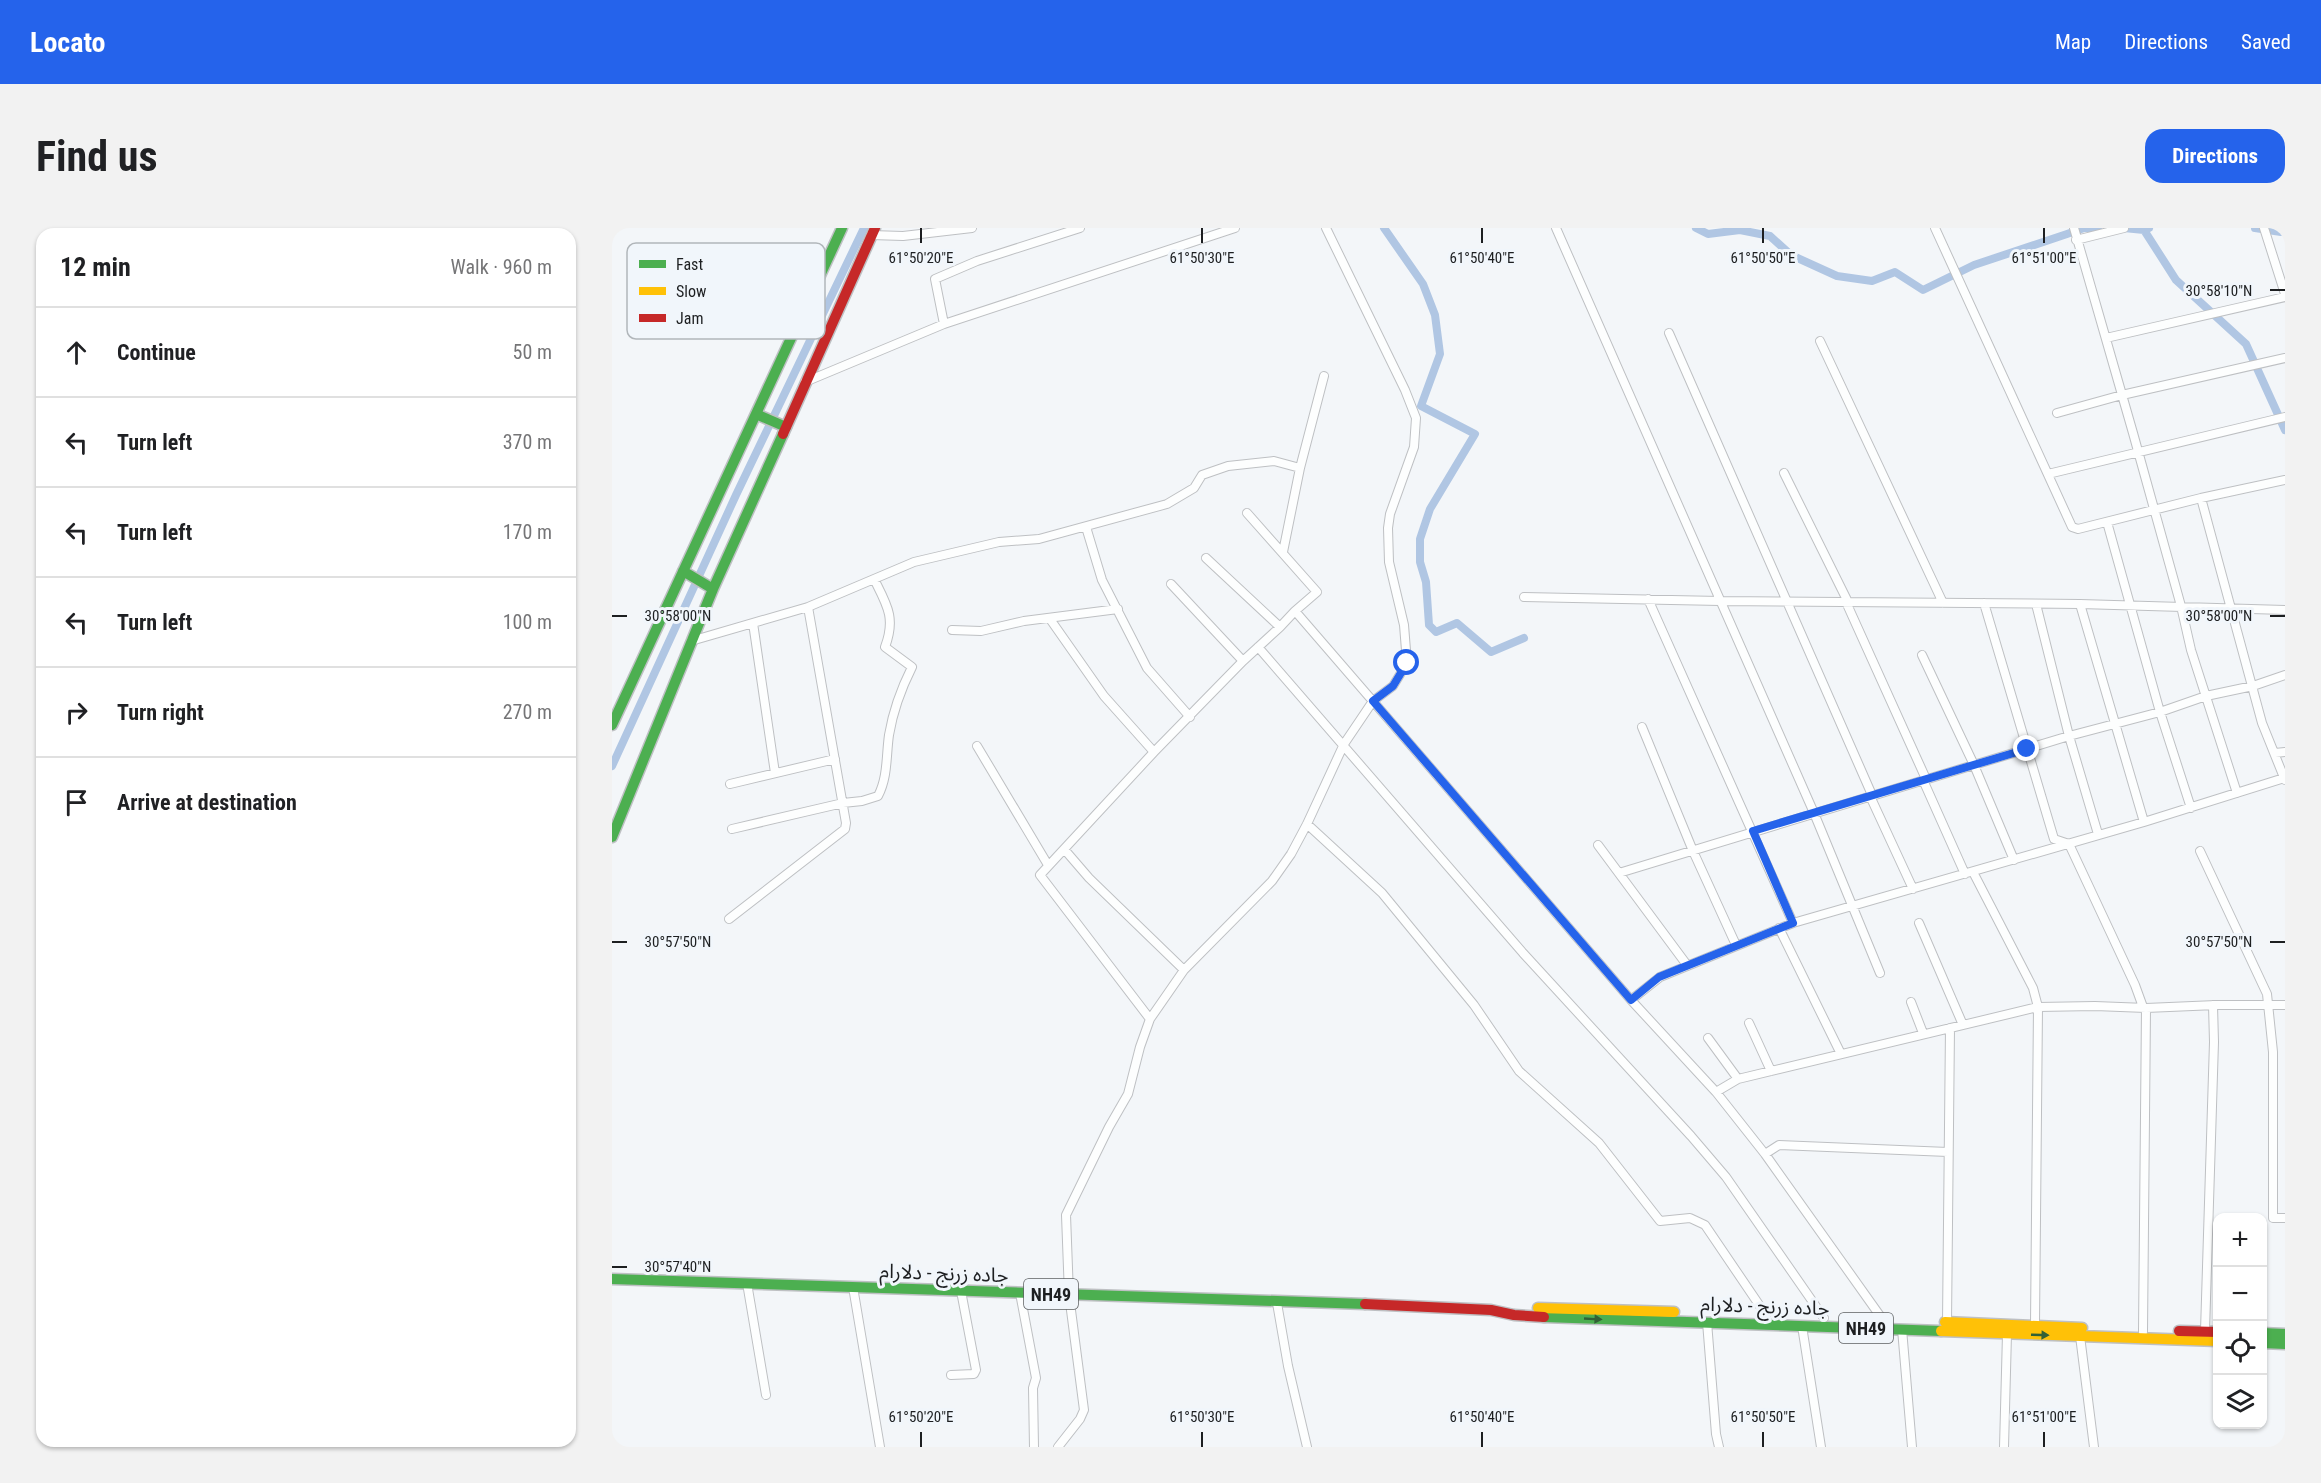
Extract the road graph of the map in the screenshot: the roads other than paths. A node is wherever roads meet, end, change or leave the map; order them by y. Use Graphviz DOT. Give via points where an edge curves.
graph roads {
  1 [pos="842,228"];
  2 [pos="972,228"];
  3 [pos="1080,228"];
  4 [pos="1235,228"];
  5 [pos="1326,228"];
  6 [pos="1556,228"];
  7 [pos="1935,228"];
  8 [pos="2124,228"];
  9 [pos="2264,228"];
  10 [pos="2074,229"];
  11 [pos="873,232"];
  12 [pos="2076,240"];
  13 [pos="825,265"];
  14 [pos="2285,296"];
  15 [pos="944,324"];
  16 [pos="1669,333"];
  17 [pos="825,336"];
  18 [pos="2106,338"];
  19 [pos="791,339"];
  20 [pos="824,339"];
  21 [pos="1820,341"];
  22 [pos="2285,358"];
  23 [pos="1324,376"];
  24 [pos="804,382"];
  25 [pos="2122,395"];
  26 [pos="2057,413"];
  27 [pos="756,414"];
  28 [pos="2285,417"];
  29 [pos="786,427"];
  30 [pos="2138,453"];
  31 [pos="1300,468"];
  32 [pos="1784,473"];
  33 [pos="2048,474"];
  34 [pos="2285,480"];
  35 [pos="2200,498"];
  36 [pos="2154,509"];
  37 [pos="1247,513"];
  38 [pos="2107,522"];
  39 [pos="1086,527"];
  40 [pos="1283,552"];
  41 [pos="1206,558"];
  42 [pos="683,571"];
  43 [pos="874,579"];
  44 [pos="1172,585"];
  45 [pos="713,589"];
  46 [pos="1524,597"];
  47 [pos="1648,599"];
  48 [pos="1719,601"];
  49 [pos="1787,601"];
  50 [pos="1847,602"];
  51 [pos="1943,603"];
  52 [pos="1984,603"];
  53 [pos="2036,604"];
  54 [pos="2080,604"];
  55 [pos="2129,606"];
  56 [pos="2181,606"];
  57 [pos="808,607"];
  58 [pos="2230,608"];
  59 [pos="1118,609"];
  60 [pos="2285,610"];
  61 [pos="1295,611"];
  62 [pos="1050,619"];
  63 [pos="753,623"];
  64 [pos="1280,627"];
  65 [pos="952,630"];
  66 [pos="691,641"];
  67 [pos="1258,647"];
  68 [pos="1922,655"];
  69 [pos="1243,661"];
  70 [pos="2285,675"];
  71 [pos="2253,686"];
  72 [pos="2206,696"];
  73 [pos="1373,701"];
  74 [pos="2160,712"];
  75 [pos="1190,717"];
  76 [pos="2115,723"];
  77 [pos="612,724"];
  78 [pos="1642,727"];
  79 [pos="2069,736"];
  80 [pos="1344,744"];
  81 [pos="977,746"];
  82 [pos="2027,749"];
  83 [pos="1154,752"];
  84 [pos="2285,752"];
  85 [pos="2275,753"];
  86 [pos="835,759"];
  87 [pos="1974,765"];
  88 [pos="775,773"];
  89 [pos="1925,780"];
  90 [pos="2284,780"];
  91 [pos="730,784"];
  92 [pos="2237,793"];
  93 [pos="1871,796"];
  94 [pos="843,803"];
  95 [pos="2191,808"];
  96 [pos="1814,813"];
  97 [pos="2144,822"];
  98 [pos="1307,824"];
  99 [pos="732,829"];
  100 [pos="1753,831"];
  101 [pos="2098,834"];
  102 [pos="612,837"];
  103 [pos="2069,844"];
  104 [pos="1598,845"];
  105 [pos="1064,849"];
  106 [pos="1694,851"];
  107 [pos="2200,851"];
  108 [pos="2014,860"];
  109 [pos="1048,865"];
  110 [pos="1619,873"];
  111 [pos="1969,873"];
  112 [pos="1913,889"];
  113 [pos="1853,906"];
  114 [pos="729,919"];
  115 [pos="1793,923"];
  116 [pos="1919,923"];
  117 [pos="1779,928"];
  118 [pos="1736,945"];
  119 [pos="1687,965"];
  120 [pos="1184,970"];
  121 [pos="1880,973"];
  122 [pos="1631,1000"];
  123 [pos="1911,1002"];
  124 [pos="2213,1005"];
  125 [pos="2268,1005"];
  126 [pos="2285,1005"];
  127 [pos="2038,1007"];
  128 [pos="2145,1008"];
  129 [pos="1150,1019"];
  130 [pos="1749,1023"];
  131 [pos="1963,1025"];
  132 [pos="1950,1028"];
  133 [pos="1923,1034"];
  134 [pos="1708,1038"];
  135 [pos="1841,1054"];
  136 [pos="1771,1071"];
  137 [pos="1738,1079"];
  138 [pos="1716,1092"];
  139 [pos="1948,1152"];
  140 [pos="1765,1154"];
  141 [pos="2285,1218"];
  142 [pos="612,1279"];
  143 [pos="747,1283"];
  144 [pos="854,1287"];
  145 [pos="961,1291"];
  146 [pos="1020,1293"];
  147 [pos="1069,1295"];
  148 [pos="1277,1303"];
  149 [pos="1491,1310"];
  150 [pos="1767,1315"];
  151 [pos="1824,1318"];
  152 [pos="1883,1320"];
  153 [pos="1707,1322"];
  154 [pos="1947,1322"];
  155 [pos="2035,1324"];
  156 [pos="1802,1326"];
  157 [pos="1902,1329"];
  158 [pos="2205,1331"];
  159 [pos="2143,1332"];
  160 [pos="2213,1332"];
  161 [pos="2267,1333"];
  162 [pos="2007,1334"];
  163 [pos="2285,1334"];
  164 [pos="2080,1336"];
  165 [pos="2213,1341"];
  166 [pos="2267,1343"];
  167 [pos="2285,1344"];
  168 [pos="951,1375"];
  169 [pos="766,1395"];
  170 [pos="880,1447"];
  171 [pos="1034,1447"];
  172 [pos="1058,1447"];
  173 [pos="1307,1447"];
  174 [pos="1719,1447"];
  175 [pos="1821,1447"];
  176 [pos="1912,1447"];
  177 [pos="2004,1447"];
  178 [pos="2094,1447"];
  1 -- 13 [label="main road"];
  2 -- 11 [label="street" via="903,236"];
  3 -- 15 [label="street" via="934,279"];
  4 -- 15 [label="street"];
  5 -- 73 [label="street" via="1416,418 1414,447 1388,528 1389,562 1404,625 1407,663 1393,686"];
  6 -- 48 [label="street"];
  7 -- 33 [label="street"];
  8 -- 12 [label="street"];
  9 -- 14 [label="street"];
  10 -- 12 [label="street"];
  11 -- 17 [label="main road"];
  12 -- 18 [label="street"];
  14 -- 18 [label="street"];
  15 -- 24 [label="street"];
  16 -- 49 [label="street"];
  18 -- 25 [label="street"];
  19 -- 27 [label="main road"];
  20 -- 24 [label="main road"];
  21 -- 51 [label="street"];
  22 -- 25 [label="street"];
  23 -- 31 [label="street"];
  24 -- 29 [label="main road"];
  25 -- 26 [label="street"];
  25 -- 30 [label="street"];
  27 -- 29 [label="main road"];
  27 -- 42 [label="main road"];
  28 -- 30 [label="street"];
  29 -- 45 [label="main road"];
  30 -- 33 [label="street"];
  30 -- 36 [label="street"];
  31 -- 39 [label="street" via="1274,461 1228,466 1202,475 1194,488 1167,504"];
  31 -- 40 [label="street"];
  32 -- 50 [label="street"];
  33 -- 38 [label="street" via="2072,527"];
  34 -- 35 [label="street"];
  35 -- 36 [label="street"];
  35 -- 58 [label="street"];
  36 -- 38 [label="street"];
  36 -- 56 [label="street"];
  37 -- 40 [label="street"];
  38 -- 55 [label="street"];
  39 -- 43 [label="street" via="914,562"];
  39 -- 59 [label="street" via="1102,580"];
  40 -- 61 [label="street" via="1317,592"];
  41 -- 64 [label="street"];
  42 -- 45 [label="main road"];
  42 -- 77 [label="main road"];
  43 -- 57 [label="street"];
  43 -- 94 [label="street" via="888,606 891,630 885,647 912,667 899,694 884,784 878,796"];
  44 -- 69 [label="street"];
  45 -- 66 [label="main road"];
  46 -- 47 [label="street"];
  47 -- 48 [label="street"];
  47 -- 100 [label="street"];
  48 -- 49 [label="street"];
  48 -- 96 [label="street"];
  49 -- 50 [label="street"];
  49 -- 93 [label="street"];
  50 -- 51 [label="street"];
  50 -- 89 [label="street"];
  51 -- 52 [label="street"];
  52 -- 53 [label="street"];
  52 -- 82 [label="street"];
  53 -- 54 [label="street"];
  53 -- 79 [label="street"];
  54 -- 55 [label="street"];
  54 -- 76 [label="street"];
  55 -- 56 [label="street"];
  55 -- 74 [label="street"];
  56 -- 58 [label="street"];
  56 -- 72 [label="street"];
  57 -- 63 [label="street"];
  57 -- 86 [label="street"];
  58 -- 60 [label="street"];
  58 -- 71 [label="street"];
  59 -- 62 [label="street"];
  59 -- 75 [label="street" via="1147,668"];
  61 -- 64 [label="street"];
  61 -- 73 [label="street"];
  62 -- 65 [label="street" via="981,631"];
  62 -- 83 [label="street" via="1104,696"];
  63 -- 66 [label="street"];
  63 -- 88 [label="street"];
  64 -- 67 [label="street"];
  66 -- 102 [label="main road"];
  67 -- 69 [label="street"];
  67 -- 80 [label="street"];
  68 -- 87 [label="street"];
  69 -- 75 [label="street"];
  70 -- 71 [label="street"];
  71 -- 72 [label="street"];
  71 -- 85 [label="street"];
  72 -- 74 [label="street"];
  72 -- 92 [label="street"];
  73 -- 80 [label="street"];
  73 -- 122 [label="street"];
  74 -- 76 [label="street"];
  74 -- 95 [label="street"];
  75 -- 83 [label="street"];
  76 -- 79 [label="street"];
  76 -- 97 [label="street"];
  78 -- 106 [label="street"];
  79 -- 82 [label="street"];
  79 -- 101 [label="street"];
  80 -- 98 [label="street"];
  80 -- 151 [label="street" via="1523,953 1726,1177"];
  81 -- 109 [label="street"];
  82 -- 87 [label="street"];
  82 -- 103 [label="street" via="2054,839"];
  83 -- 105 [label="street"];
  84 -- 85 [label="street"];
  85 -- 90 [label="street"];
  86 -- 88 [label="street"];
  86 -- 94 [label="street"];
  87 -- 89 [label="street"];
  87 -- 108 [label="street"];
  88 -- 91 [label="street"];
  89 -- 93 [label="street"];
  89 -- 111 [label="street"];
  90 -- 92 [label="street"];
  92 -- 95 [label="street"];
  93 -- 96 [label="street"];
  93 -- 112 [label="street"];
  94 -- 99 [label="street"];
  94 -- 114 [label="street" via="845,830"];
  95 -- 97 [label="street"];
  96 -- 100 [label="street"];
  96 -- 113 [label="street"];
  97 -- 101 [label="street"];
  98 -- 120 [label="street" via="1272,881"];
  98 -- 150 [label="street" via="1382,893 1474,1005 1519,1071 1599,1143 1660,1221 1690,1218 1705,1226"];
  100 -- 106 [label="street"];
  100 -- 115 [label="street"];
  101 -- 103 [label="street"];
  103 -- 108 [label="street"];
  103 -- 128 [label="street"];
  104 -- 110 [label="street"];
  105 -- 109 [label="street"];
  105 -- 120 [label="street"];
  106 -- 110 [label="street"];
  106 -- 118 [label="street"];
  107 -- 125 [label="street" via="2267,994"];
  108 -- 111 [label="street"];
  109 -- 129 [label="street" via="1041,872 1041,879"];
  110 -- 119 [label="street"];
  111 -- 112 [label="street"];
  111 -- 127 [label="street" via="2033,988"];
  112 -- 113 [label="street"];
  113 -- 115 [label="street"];
  113 -- 121 [label="street"];
  115 -- 117 [label="street"];
  116 -- 131 [label="street"];
  117 -- 118 [label="street"];
  117 -- 135 [label="street"];
  118 -- 119 [label="street"];
  119 -- 122 [label="street" via="1659,977"];
  120 -- 129 [label="street"];
  122 -- 138 [label="street"];
  123 -- 133 [label="street"];
  124 -- 125 [label="street"];
  124 -- 128 [label="street"];
  124 -- 158 [label="street"];
  125 -- 126 [label="street"];
  125 -- 141 [label="street" via="2273,1052 2273,1218"];
  127 -- 128 [label="street"];
  127 -- 131 [label="street"];
  127 -- 155 [label="street"];
  128 -- 159 [label="street"];
  129 -- 147 [label="street" via="1128,1094 1066,1215"];
  130 -- 136 [label="street"];
  131 -- 132 [label="street"];
  132 -- 133 [label="street"];
  132 -- 139 [label="street"];
  133 -- 135 [label="street"];
  134 -- 137 [label="street"];
  135 -- 136 [label="street"];
  136 -- 137 [label="street"];
  137 -- 138 [label="street"];
  138 -- 140 [label="street"];
  139 -- 140 [label="street" via="1779,1145"];
  139 -- 154 [label="street"];
  140 -- 152 [label="street"];
  142 -- 143 [label="main road, جاده زرنج - دلارام / NH49"];
  143 -- 144 [label="main road, جاده زرنج - دلارام / NH49"];
  143 -- 169 [label="street"];
  144 -- 145 [label="main road, جاده زرنج - دلارام / NH49"];
  144 -- 170 [label="street"];
  145 -- 146 [label="main road, جاده زرنج - دلارام / NH49"];
  145 -- 168 [label="street" via="976,1370 974,1374"];
  146 -- 147 [label="main road, جاده زرنج - دلارام / NH49"];
  146 -- 171 [label="street" via="1036,1378"];
  147 -- 148 [label="main road, جاده زرنج - دلارام / NH49"];
  147 -- 172 [label="street" via="1084,1410"];
  148 -- 149 [label="main road, جاده زرنج - دلارام / NH49"];
  148 -- 173 [label="street"];
  149 -- 150 [label="main road, جاده زرنج - دلارام / NH49" via="1514,1307"];
  149 -- 153 [label="main road, جاده زرنج - دلارام / NH49, one-way" via="1514,1316"];
  150 -- 151 [label="main road, جاده زرنج - دلارام / NH49"];
  151 -- 152 [label="main road, جاده زرنج - دلارام / NH49"];
  152 -- 154 [label="main road, جاده زرنج - دلارام / NH49"];
  153 -- 156 [label="main road, جاده زرنج - دلارام / NH49"];
  153 -- 174 [label="street"];
  154 -- 155 [label="main road, جاده زرنج - دلارام / NH49"];
  155 -- 159 [label="main road, جاده زرنج - دلارام / NH49"];
  156 -- 157 [label="main road, جاده زرنج - دلارام / NH49"];
  156 -- 175 [label="street"];
  157 -- 162 [label="main road, جاده زرنج - دلارام / NH49"];
  157 -- 176 [label="street"];
  158 -- 159 [label="main road, جاده زرنج - دلارام / NH49"];
  158 -- 160 [label="main road, جاده زرنج - دلارام / NH49"];
  161 -- 163 [label="main road"];
  162 -- 164 [label="main road, جاده زرنج - دلارام / NH49, one-way"];
  162 -- 177 [label="street"];
  164 -- 165 [label="main road, جاده زرنج - دلارام / NH49"];
  164 -- 178 [label="street"];
  166 -- 167 [label="main road"];
}
